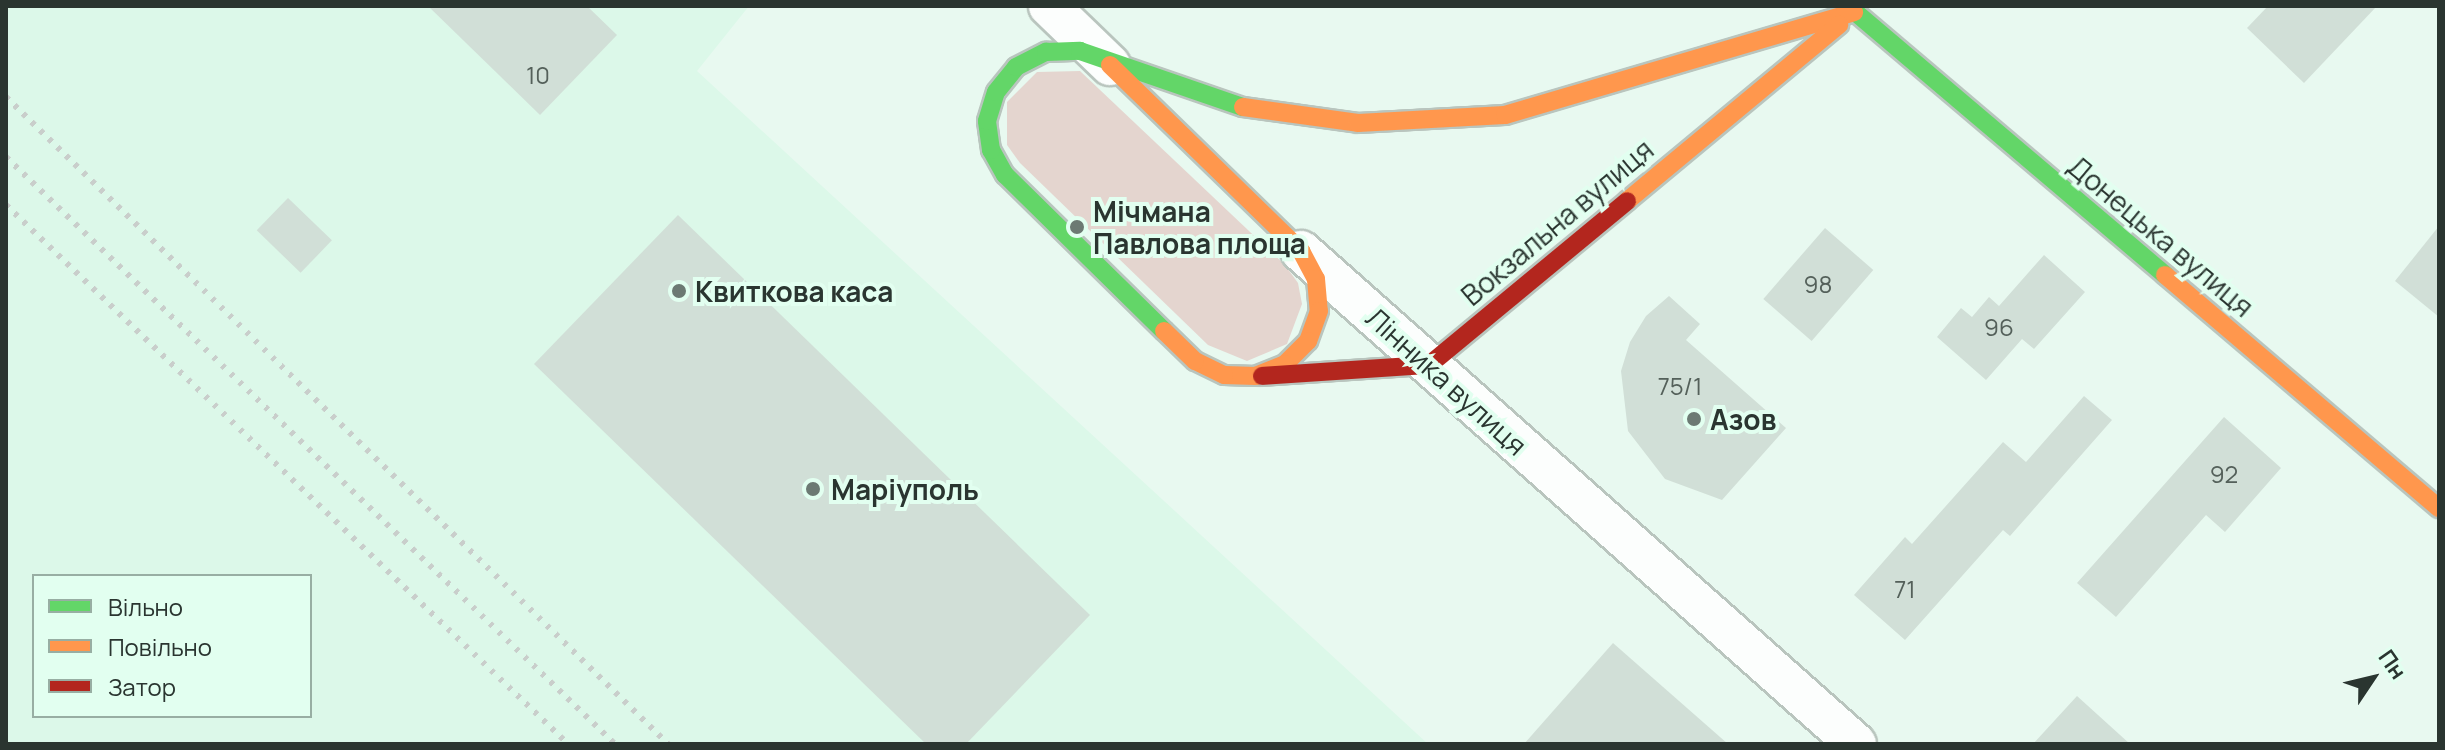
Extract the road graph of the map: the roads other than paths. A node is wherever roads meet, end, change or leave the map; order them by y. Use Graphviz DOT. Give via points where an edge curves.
graph roads {
  1 [pos="1855,8"];
  2 [pos="1055,12"];
  3 [pos="1110,65"];
  4 [pos="1016,67"];
  5 [pos="1301,251"];
  6 [pos="1429,365"];
  7 [pos="1256,376"];
  8 [pos="2439,508"];
  9 [pos="1856,744"];
  1 -- 3 [label="street" via="1505,115 1431,123 1358,123 1249,109"];
  1 -- 6 [label="street, Вокзальна вулиця"];
  1 -- 8 [label="street, Донецька вулиця"];
  2 -- 3 [label="street, Лінника вулиця"];
  2 -- 4 [label="street"];
  3 -- 4 [label="street" via="1080,51 1046,52"];
  3 -- 5 [label="street, Лінника вулиця"];
  4 -- 7 [label="street" via="996,92 987,121 991,150 1005,175 1195,361 1224,375"];
  5 -- 6 [label="street, Лінника вулиця"];
  5 -- 7 [label="street" via="1316,279 1315,321 1308,341 1285,364"];
  6 -- 7 [label="street"];
  6 -- 9 [label="street, Лінника вулиця"];
}
